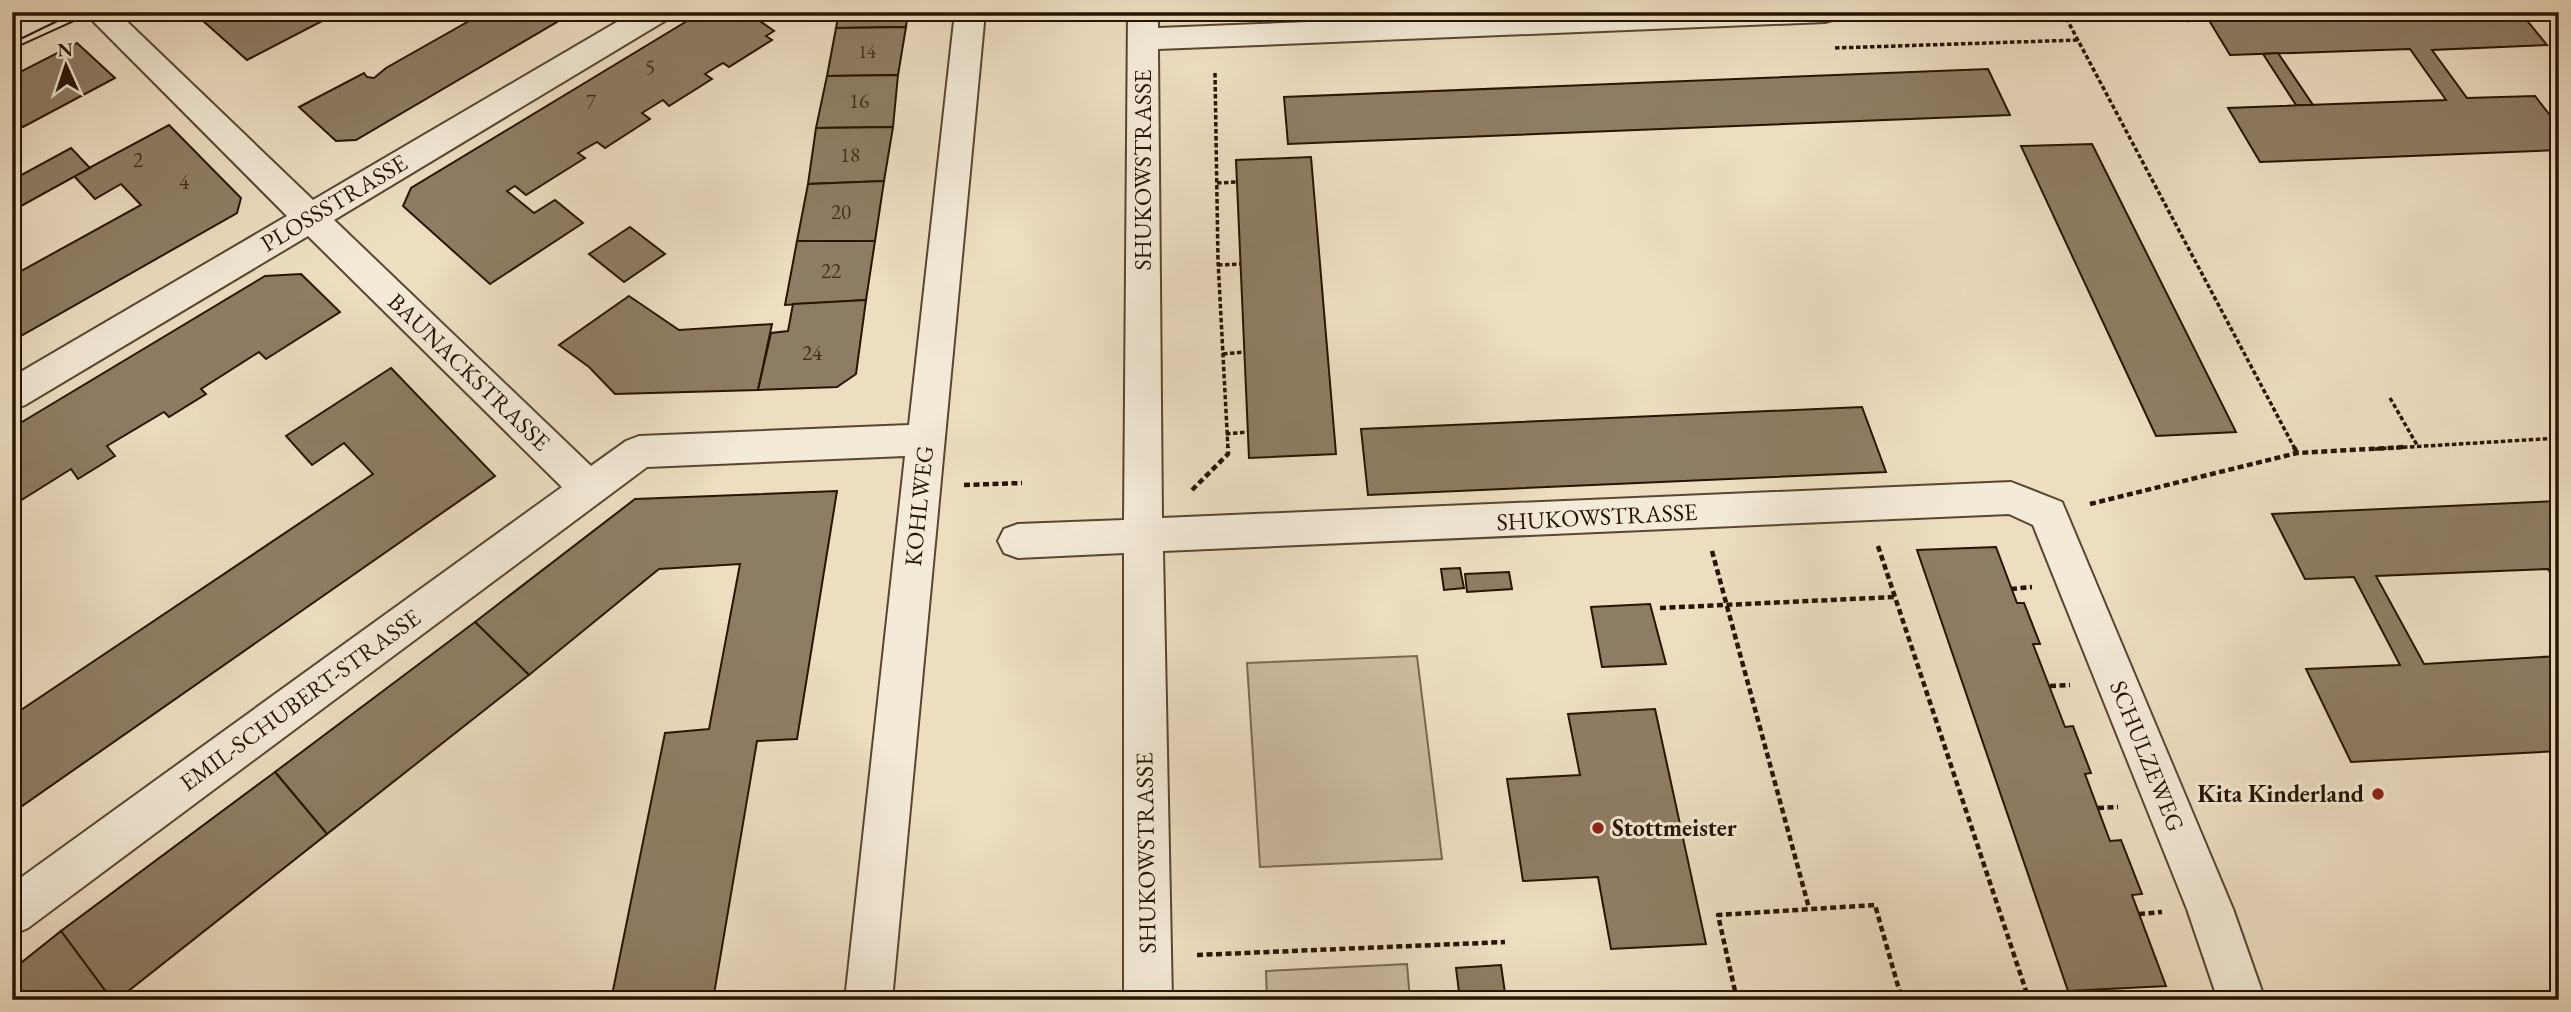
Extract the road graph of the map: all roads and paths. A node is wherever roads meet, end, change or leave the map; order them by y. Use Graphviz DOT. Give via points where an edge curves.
graph roads {
  1 [pos="65,12"];
  2 [pos="99,12"];
  3 [pos="657,12"];
  4 [pos="970,12"];
  5 [pos="1825,12"];
  6 [pos="2063,12"];
  7 [pos="2183,12"];
  8 [pos="2190,23"];
  9 [pos="1143,26"];
  10 [pos="1213,36"];
  11 [pos="12,38"];
  12 [pos="1237,182"];
  13 [pos="1217,183"];
  14 [pos="309,217"];
  15 [pos="1241,264"];
  16 [pos="1219,265"];
  17 [pos="1245,352"];
  18 [pos="1223,354"];
  19 [pos="12,395"];
  20 [pos="2390,398"];
  21 [pos="1248,432"];
  22 [pos="1226,434"];
  23 [pos="2559,438"];
  24 [pos="926,440"];
  25 [pos="2417,445"];
  26 [pos="2297,453"];
  27 [pos="1022,483"];
  28 [pos="976,485"];
  29 [pos="588,488"];
  30 [pos="1701,512"];
  31 [pos="2048,514"];
  32 [pos="1143,538"];
  33 [pos="1018,541"];
  34 [pos="1885,567"];
  35 [pos="1895,597"];
  36 [pos="1728,606"];
  37 [pos="1660,608"];
  38 [pos="1810,908"];
  39 [pos="12,912"];
  40 [pos="1505,942"];
  41 [pos="1147,957"];
  42 [pos="868,1000"];
  43 [pos="1148,1000"];
  44 [pos="1737,1000"];
  45 [pos="1902,1000"];
  46 [pos="2029,1000"];
  47 [pos="2242,1000"];
  1 -- 11 [label="street"];
  2 -- 14 [label="street, BAUNACKSTRASSE"];
  3 -- 14 [label="street, PLOSSSTRASSE"];
  4 -- 24 [label="street, KOHLWEG"];
  5 -- 10 [label="street"];
  6 -- 26 [label="path"];
  7 -- 8 [label="path"];
  9 -- 10 [label="street"];
  9 -- 32 [label="street, SHUKOWSTRASSE"];
  10 -- 13 [label="path"];
  12 -- 13 [label="path"];
  13 -- 16 [label="path"];
  14 -- 19 [label="street, PLOSSSTRASSE"];
  14 -- 29 [label="street, BAUNACKSTRASSE"];
  15 -- 16 [label="path"];
  16 -- 18 [label="path"];
  17 -- 18 [label="path"];
  18 -- 22 [label="path"];
  20 -- 25 [label="path"];
  21 -- 22 [label="path"];
  22 -- 32 [label="path" via="1228,454"];
  23 -- 25 [label="path"];
  24 -- 29 [label="street" via="639,452"];
  24 -- 42 [label="street, KOHLWEG"];
  25 -- 26 [label="path"];
  26 -- 31 [label="path"];
  27 -- 28 [label="path"];
  29 -- 39 [label="street, EMIL-SCHUBERT-STRASSE"];
  30 -- 31 [label="street, SHUKOWSTRASSE" via="2011,498"];
  30 -- 32 [label="street, SHUKOWSTRASSE"];
  30 -- 36 [label="path"];
  31 -- 47 [label="street, SCHULZEWEG" via="2210,909"];
  32 -- 33 [label="street, SHUKOWSTRASSE"];
  32 -- 41 [label="street, SHUKOWSTRASSE"];
  34 -- 35 [label="path"];
  35 -- 36 [label="path"];
  35 -- 46 [label="path"];
  36 -- 37 [label="path"];
  36 -- 38 [label="path"];
  38 -- 44 [label="path" via="1718,915"];
  38 -- 45 [label="path" via="1875,905"];
  40 -- 41 [label="path"];
  41 -- 43 [label="street, SHUKOWSTRASSE"];
}
